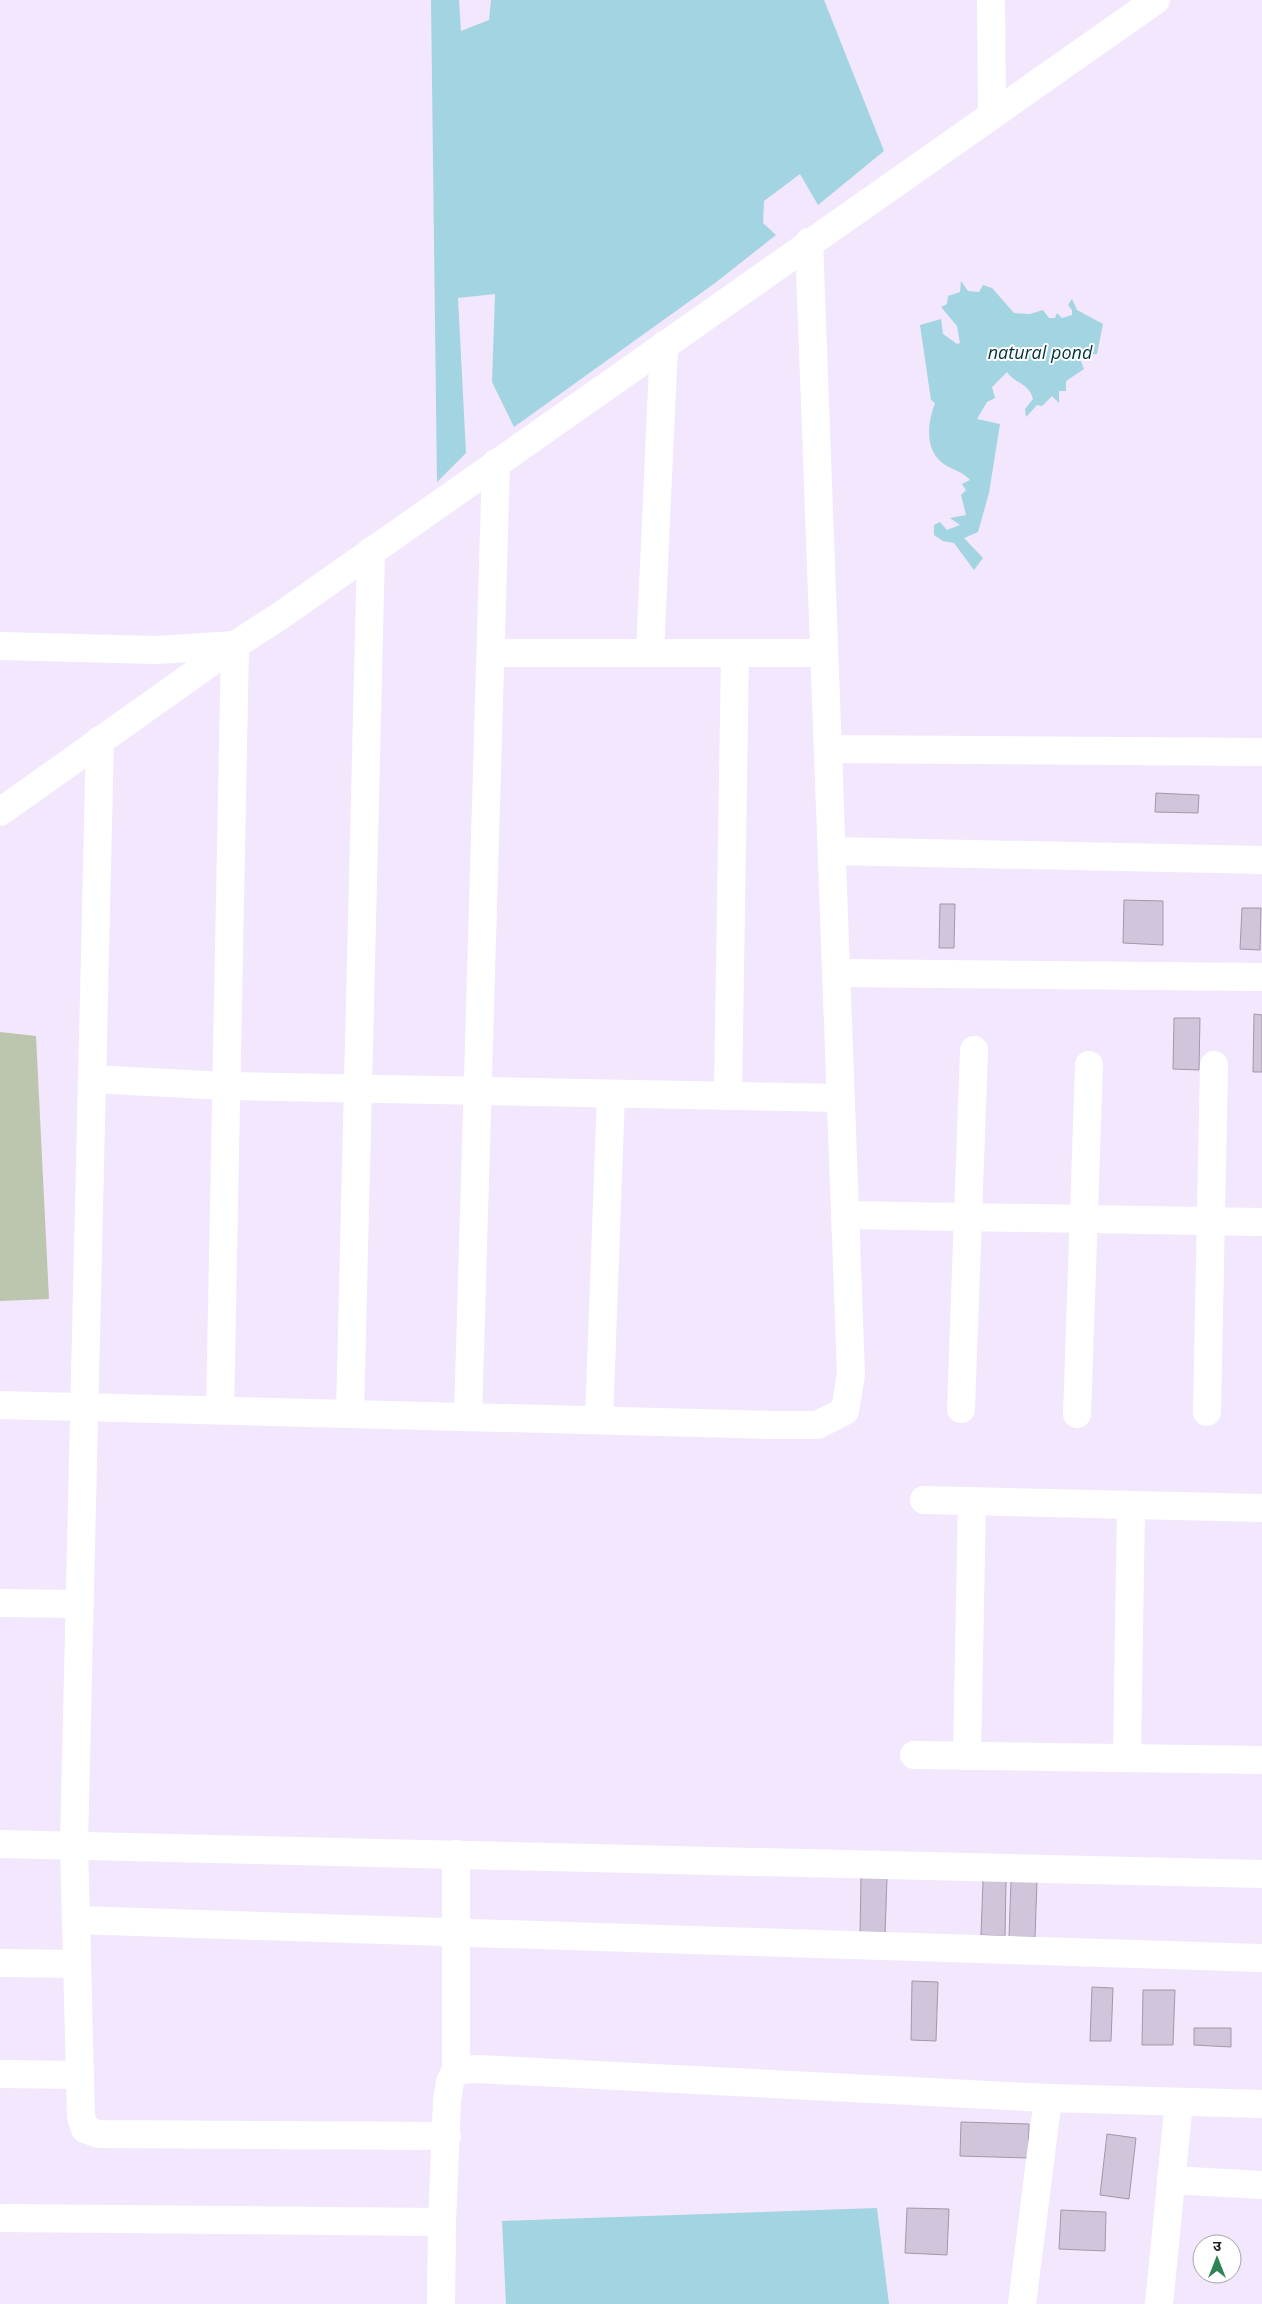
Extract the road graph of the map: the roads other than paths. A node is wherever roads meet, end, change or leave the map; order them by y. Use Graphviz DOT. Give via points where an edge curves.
graph roads {
  1 [pos="991,0"];
  2 [pos="1156,0"];
  3 [pos="992,114"];
  4 [pos="809,242"];
  5 [pos="664,345"];
  6 [pos="496,463"];
  7 [pos="371,551"];
  8 [pos="235,645"];
  9 [pos="0,646"];
  10 [pos="491,653"];
  11 [pos="650,653"];
  12 [pos="735,653"];
  13 [pos="824,653"];
  14 [pos="100,740"];
  15 [pos="828,749"];
  16 [pos="1262,752"];
  17 [pos="0,812"];
  18 [pos="832,850"];
  19 [pos="1262,860"];
  20 [pos="836,973"];
  21 [pos="1262,977"];
  22 [pos="974,1050"];
  23 [pos="1089,1065"];
  24 [pos="1214,1065"];
  25 [pos="92,1079"];
  26 [pos="226,1086"];
  27 [pos="358,1089"];
  28 [pos="478,1092"];
  29 [pos="611,1094"];
  30 [pos="728,1096"];
  31 [pos="841,1098"];
  32 [pos="845,1215"];
  33 [pos="966,1217"];
  34 [pos="1082,1219"];
  35 [pos="1211,1221"];
  36 [pos="1262,1222"];
  37 [pos="0,1404"];
  38 [pos="84,1407"];
  39 [pos="961,1409"];
  40 [pos="220,1410"];
  41 [pos="1206,1412"];
  42 [pos="350,1414"];
  43 [pos="1077,1414"];
  44 [pos="468,1417"];
  45 [pos="599,1420"];
  46 [pos="924,1500"];
  47 [pos="972,1501"];
  48 [pos="1131,1505"];
  49 [pos="1262,1508"];
  50 [pos="0,1603"];
  51 [pos="80,1604"];
  52 [pos="914,1755"];
  53 [pos="967,1756"];
  54 [pos="1127,1758"];
  55 [pos="1262,1760"];
  56 [pos="0,1844"];
  57 [pos="74,1844"];
  58 [pos="456,1854"];
  59 [pos="1262,1874"];
  60 [pos="76,1920"];
  61 [pos="456,1930"];
  62 [pos="1262,1958"];
  63 [pos="0,1964"];
  64 [pos="77,1964"];
  65 [pos="456,2070"];
  66 [pos="0,2074"];
  67 [pos="80,2075"];
  68 [pos="1048,2098"];
  69 [pos="1179,2102"];
  70 [pos="1262,2104"];
  71 [pos="446,2136"];
  72 [pos="1171,2180"];
  73 [pos="1262,2185"];
  74 [pos="0,2218"];
  75 [pos="442,2222"];
  76 [pos="441,2304"];
  77 [pos="1022,2304"];
  78 [pos="1159,2304"];
  1 -- 3 [label="street"];
  2 -- 3 [label="street"];
  3 -- 4 [label="street"];
  4 -- 5 [label="street"];
  4 -- 13 [label="street"];
  5 -- 6 [label="street"];
  5 -- 11 [label="street"];
  6 -- 7 [label="street"];
  6 -- 10 [label="street"];
  7 -- 8 [label="street"];
  7 -- 27 [label="street"];
  8 -- 9 [label="street" via="156,650"];
  8 -- 14 [label="street"];
  8 -- 26 [label="street"];
  10 -- 11 [label="street"];
  10 -- 28 [label="street"];
  11 -- 12 [label="street"];
  12 -- 13 [label="street"];
  12 -- 30 [label="street"];
  13 -- 15 [label="street"];
  14 -- 17 [label="street"];
  14 -- 25 [label="street"];
  15 -- 16 [label="street"];
  15 -- 18 [label="street"];
  18 -- 19 [label="street"];
  18 -- 20 [label="street"];
  20 -- 21 [label="street"];
  20 -- 31 [label="street"];
  22 -- 33 [label="street"];
  23 -- 34 [label="street"];
  24 -- 35 [label="street"];
  25 -- 26 [label="street"];
  25 -- 38 [label="street"];
  26 -- 27 [label="street"];
  26 -- 40 [label="street"];
  27 -- 28 [label="street"];
  27 -- 42 [label="street"];
  28 -- 29 [label="street"];
  28 -- 44 [label="street"];
  29 -- 30 [label="street"];
  29 -- 45 [label="street"];
  30 -- 31 [label="street"];
  31 -- 32 [label="street"];
  32 -- 33 [label="street"];
  32 -- 45 [label="street" via="851,1374 845,1411 816,1425"];
  33 -- 34 [label="street"];
  33 -- 39 [label="street"];
  34 -- 35 [label="street"];
  34 -- 43 [label="street"];
  35 -- 36 [label="street"];
  35 -- 41 [label="street"];
  37 -- 38 [label="street"];
  38 -- 40 [label="street"];
  38 -- 51 [label="street"];
  40 -- 42 [label="street"];
  42 -- 44 [label="street"];
  44 -- 45 [label="street"];
  46 -- 47 [label="street"];
  47 -- 48 [label="street"];
  47 -- 53 [label="street"];
  48 -- 49 [label="street"];
  48 -- 54 [label="street"];
  50 -- 51 [label="street"];
  51 -- 57 [label="street"];
  52 -- 53 [label="street"];
  53 -- 54 [label="street"];
  54 -- 55 [label="street"];
  56 -- 57 [label="street"];
  57 -- 58 [label="street"];
  57 -- 60 [label="street"];
  58 -- 59 [label="street"];
  58 -- 61 [label="street"];
  60 -- 61 [label="street"];
  60 -- 64 [label="street"];
  61 -- 62 [label="street"];
  61 -- 65 [label="street"];
  63 -- 64 [label="street"];
  64 -- 67 [label="street"];
  65 -- 68 [label="street"];
  65 -- 71 [label="street" via="447,2101"];
  66 -- 67 [label="street"];
  67 -- 71 [label="street" via="83,2123 85,2129 98,2134"];
  68 -- 69 [label="street"];
  68 -- 77 [label="street"];
  69 -- 70 [label="street"];
  69 -- 72 [label="street"];
  71 -- 75 [label="street"];
  72 -- 73 [label="street"];
  72 -- 78 [label="street"];
  74 -- 75 [label="street"];
  75 -- 76 [label="street"];
}
